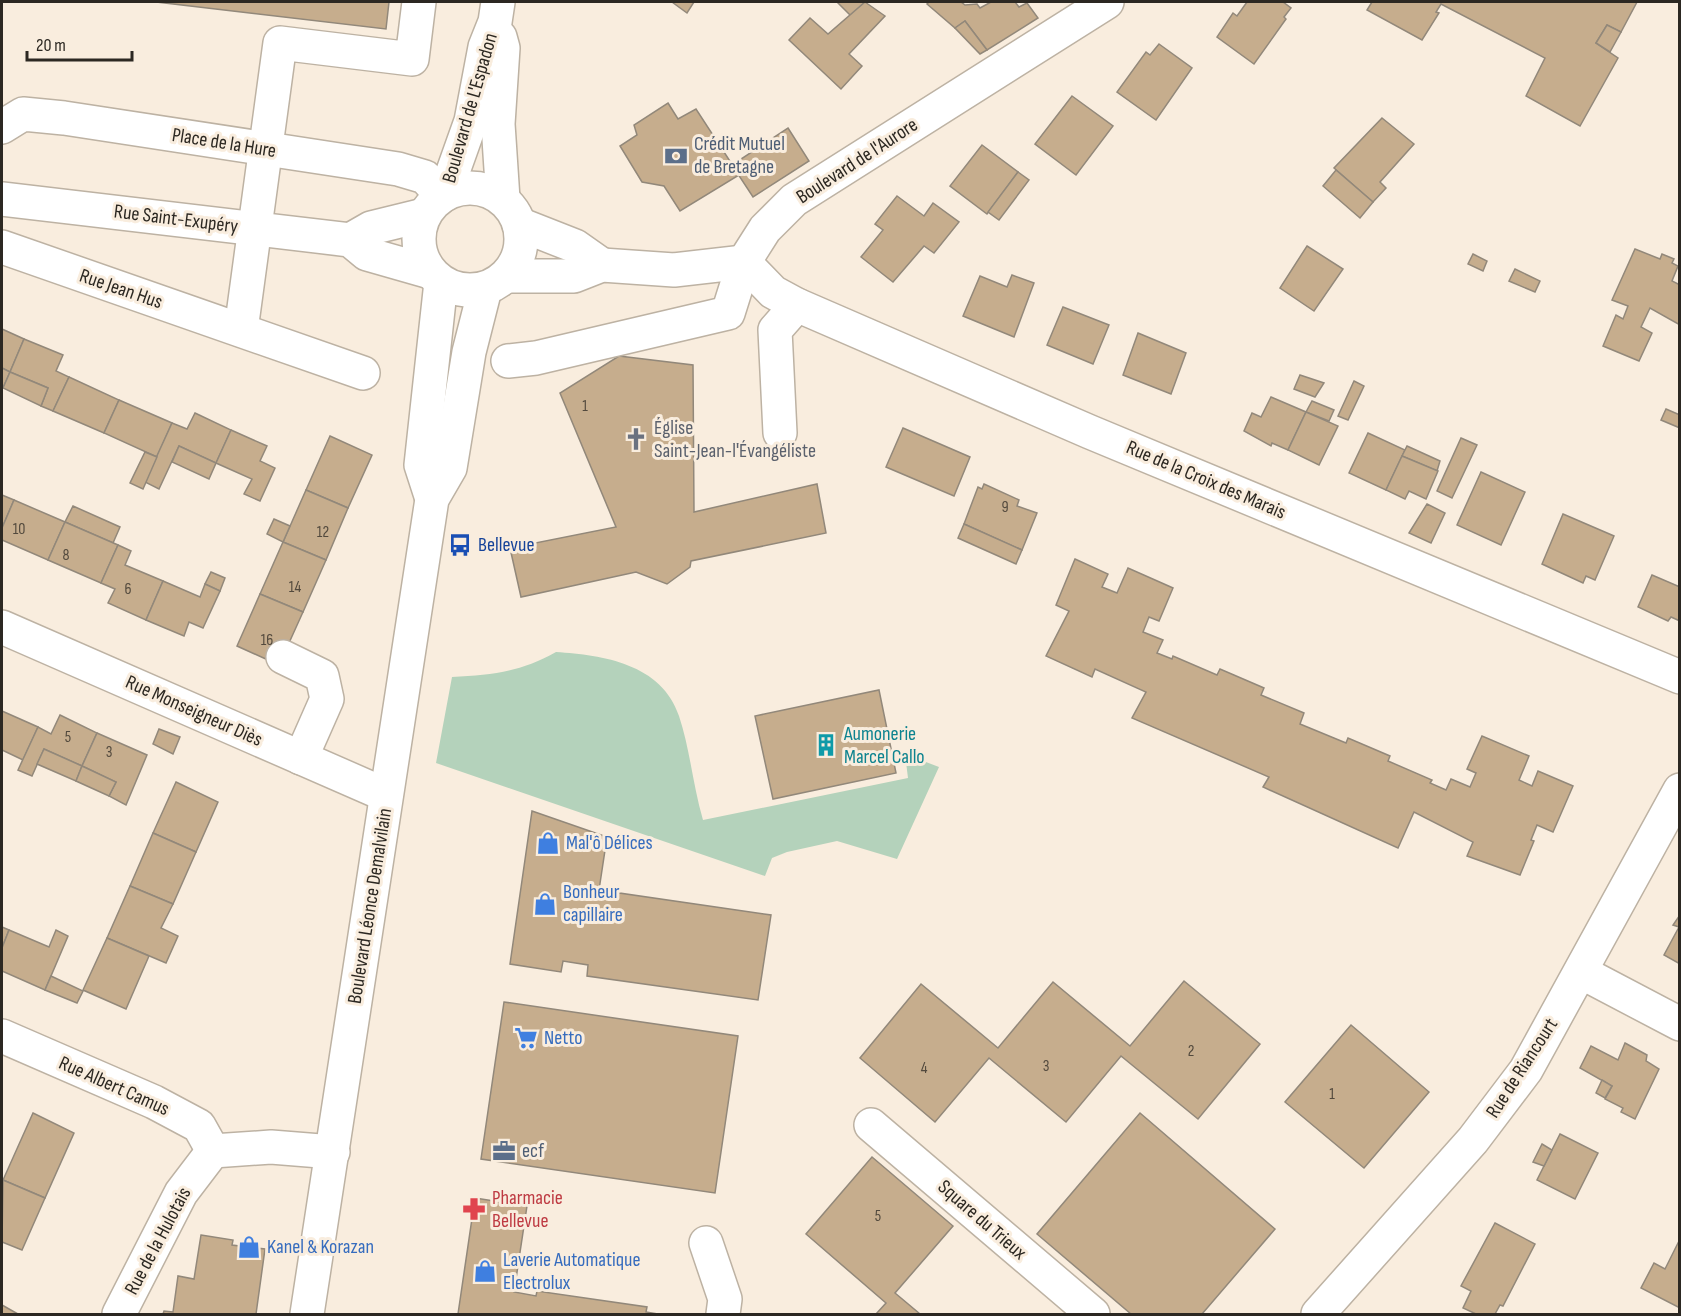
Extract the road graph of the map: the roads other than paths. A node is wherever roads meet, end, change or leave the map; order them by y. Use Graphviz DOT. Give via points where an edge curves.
graph roads {
  1 [pos="420,2"];
  2 [pos="1107,2"];
  3 [pos="496,12"];
  4 [pos="2,127"];
  5 [pos="267,140"];
  6 [pos="2,198"];
  7 [pos="437,202"];
  8 [pos="511,212"];
  9 [pos="255,229"];
  10 [pos="350,240"];
  11 [pos="2,247"];
  12 [pos="744,262"];
  13 [pos="602,265"];
  14 [pos="435,277"];
  15 [pos="496,283"];
  16 [pos="797,305"];
  17 [pos="241,330"];
  18 [pos="508,361"];
  19 [pos="363,373"];
  20 [pos="780,433"];
  21 [pos="432,498"];
  22 [pos="2,627"];
  23 [pos="283,657"];
  24 [pos="1680,677"];
  25 [pos="301,758"];
  26 [pos="1680,790"];
  27 [pos="387,795"];
  28 [pos="1581,972"];
  29 [pos="1680,1024"];
  30 [pos="2,1036"];
  31 [pos="871,1125"];
  32 [pos="213,1151"];
  33 [pos="333,1152"];
  34 [pos="706,1243"];
  35 [pos="119,1314"];
  36 [pos="308,1314"];
  37 [pos="723,1314"];
  38 [pos="1093,1314"];
  39 [pos="1318,1314"];
  1 -- 5 [label="street" via="412,59 280,44"];
  2 -- 12 [label="street, Boulevard de l'Aurore" via="794,200 765,229"];
  3 -- 7 [label="street, Boulevard de L'Espadon" via="461,154"];
  3 -- 8 [label="street, Boulevard de L'Espadon" via="503,48 498,124"];
  4 -- 5 [label="street, Place de la Hure" via="23,114"];
  5 -- 7 [label="street, Place de la Hure" via="425,177"];
  5 -- 9 [label="street"];
  6 -- 9 [label="street, Rue Saint-Exupéry"];
  7 -- 8 [label="street" via="459,189 475,188 490,192"];
  7 -- 10 [label="street"];
  7 -- 14 [label="street" via="419,245"];
  8 -- 13 [label="street"];
  8 -- 15 [label="street" via="522,240 519,255"];
  9 -- 10 [label="street, Rue Saint-Exupéry"];
  9 -- 17 [label="street"];
  10 -- 14 [label="street, Rue Saint-Exupéry" via="368,254"];
  11 -- 17 [label="street, Rue Jean Hus"];
  12 -- 13 [label="street" via="674,270"];
  12 -- 16 [label="street, Rue de la Croix des Marais" via="773,291"];
  12 -- 18 [label="street, Boulevard de l'Aurore" via="728,313 536,358"];
  13 -- 15 [label="street" via="574,276"];
  14 -- 15 [label="street" via="454,289"];
  14 -- 21 [label="street, Boulevard Léonce Demalvilain" via="421,465"];
  15 -- 21 [label="street, Boulevard Léonce Demalvilain" via="469,352 450,468"];
  16 -- 20 [label="street" via="775,330"];
  16 -- 24 [label="street, Rue de la Croix des Marais" via="1112,441"];
  17 -- 19 [label="street, Rue Jean Hus"];
  21 -- 27 [label="street, Boulevard Léonce Demalvilain"];
  22 -- 25 [label="street, Rue Monseigneur Diès"];
  23 -- 25 [label="street" via="322,676 327,699"];
  25 -- 27 [label="street, Rue Monseigneur Diès"];
  26 -- 28 [label="street, Rue de Riancourt"];
  27 -- 33 [label="street, Boulevard Léonce Demalvilain"];
  28 -- 29 [label="street"];
  28 -- 39 [label="street, Rue de Riancourt" via="1526,1070 1473,1140"];
  30 -- 32 [label="street, Rue Albert Camus" via="154,1102 199,1126"];
  31 -- 38 [label="street, Square du Trieux"];
  32 -- 33 [label="street" via="271,1147"];
  32 -- 35 [label="street, Rue de la Hulotais" via="181,1193"];
  33 -- 36 [label="street, Boulevard Léonce Demalvilain"];
  34 -- 37 [label="street" via="725,1299"];
}
